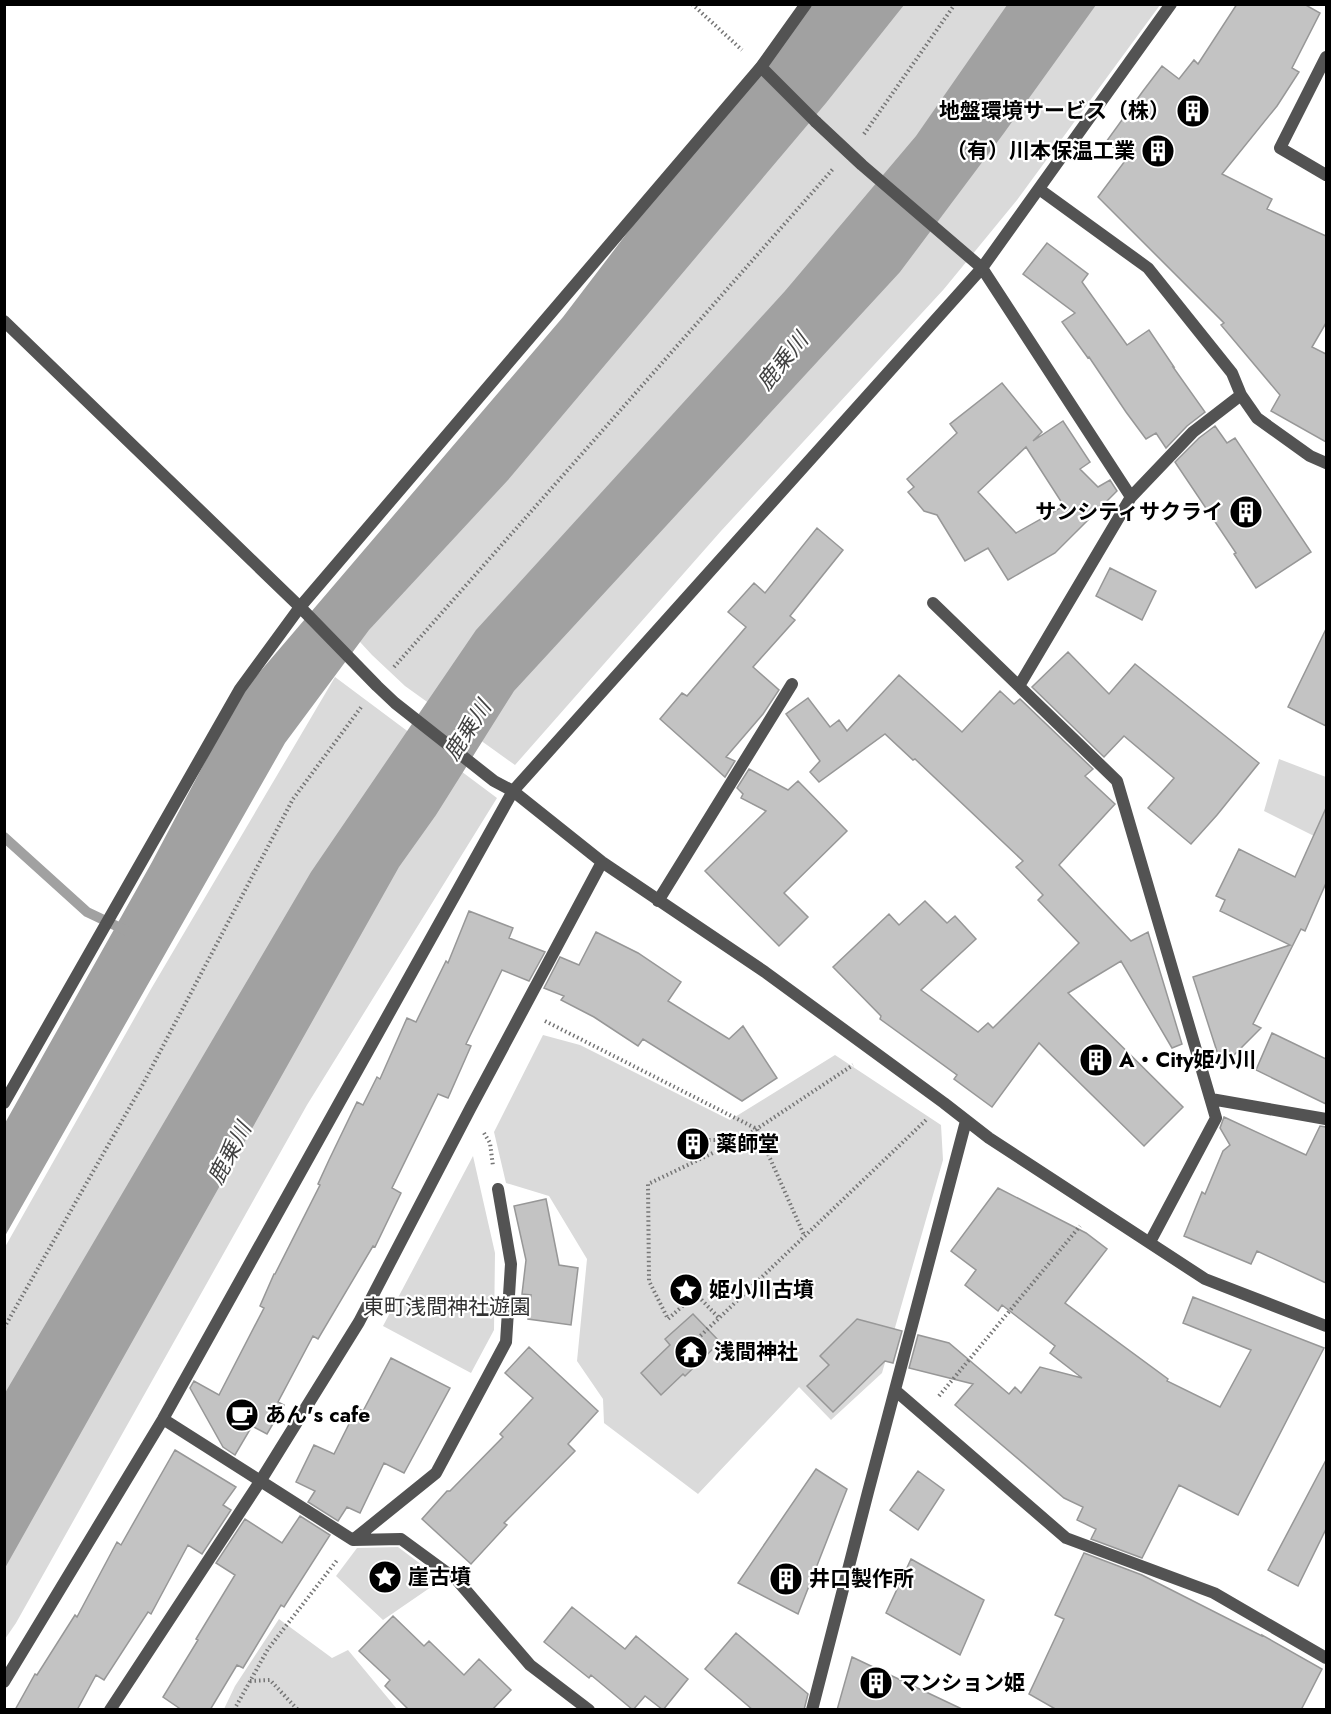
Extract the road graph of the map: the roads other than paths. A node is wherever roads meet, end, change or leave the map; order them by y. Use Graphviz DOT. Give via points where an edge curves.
graph roads {
  1 [pos="806,4"];
  2 [pos="1171,4"];
  3 [pos="1326,57"];
  4 [pos="761,67"];
  5 [pos="1326,175"];
  6 [pos="1039,189"];
  7 [pos="982,268"];
  8 [pos="4,321"];
  9 [pos="1241,395"];
  10 [pos="1326,463"];
  11 [pos="1131,497"];
  12 [pos="933,603"];
  13 [pos="300,607"];
  14 [pos="792,684"];
  15 [pos="1018,686"];
  16 [pos="513,791"];
  17 [pos="602,862"];
  18 [pos="658,901"];
  19 [pos="1211,1099"];
  20 [pos="4,1102"];
  21 [pos="1326,1119"];
  22 [pos="966,1121"];
  23 [pos="498,1189"];
  24 [pos="1150,1242"];
  25 [pos="1326,1326"];
  26 [pos="896,1390"];
  27 [pos="163,1419"];
  28 [pos="261,1480"];
  29 [pos="353,1540"];
  30 [pos="1326,1658"];
  31 [pos="4,1682"];
  32 [pos="110,1710"];
  33 [pos="589,1710"];
  34 [pos="812,1710"];
  1 -- 4 [label="street"];
  2 -- 6 [label="street"];
  3 -- 5 [label="street" via="1280,148"];
  4 -- 7 [label="street, bridge" via="862,165"];
  4 -- 13 [label="street"];
  6 -- 7 [label="street"];
  6 -- 9 [label="street" via="1148,268 1232,374"];
  7 -- 11 [label="street"];
  7 -- 16 [label="street"];
  8 -- 13 [label="street"];
  9 -- 10 [label="street" via="1257,418"];
  9 -- 11 [label="street" via="1193,432"];
  11 -- 15 [label="street"];
  12 -- 15 [label="street"];
  13 -- 16 [label="street" via="395,703 494,781"];
  13 -- 20 [label="street" via="240,689"];
  14 -- 18 [label="street"];
  15 -- 19 [label="street" via="1117,781"];
  16 -- 17 [label="street"];
  16 -- 27 [label="street"];
  17 -- 18 [label="street"];
  17 -- 28 [label="street" via="359,1322"];
  18 -- 22 [label="street" via="765,972"];
  19 -- 21 [label="street"];
  19 -- 24 [label="street" via="1216,1118"];
  22 -- 24 [label="street"];
  22 -- 26 [label="street"];
  23 -- 29 [label="street" via="511,1264 507,1342 436,1473"];
  24 -- 25 [label="street" via="1205,1279"];
  26 -- 30 [label="street" via="1066,1538 1214,1593"];
  26 -- 34 [label="street"];
  27 -- 28 [label="street"];
  27 -- 31 [label="street"];
  28 -- 29 [label="street"];
  28 -- 32 [label="street"];
  29 -- 33 [label="street" via="401,1539 457,1580 530,1665"];
}
